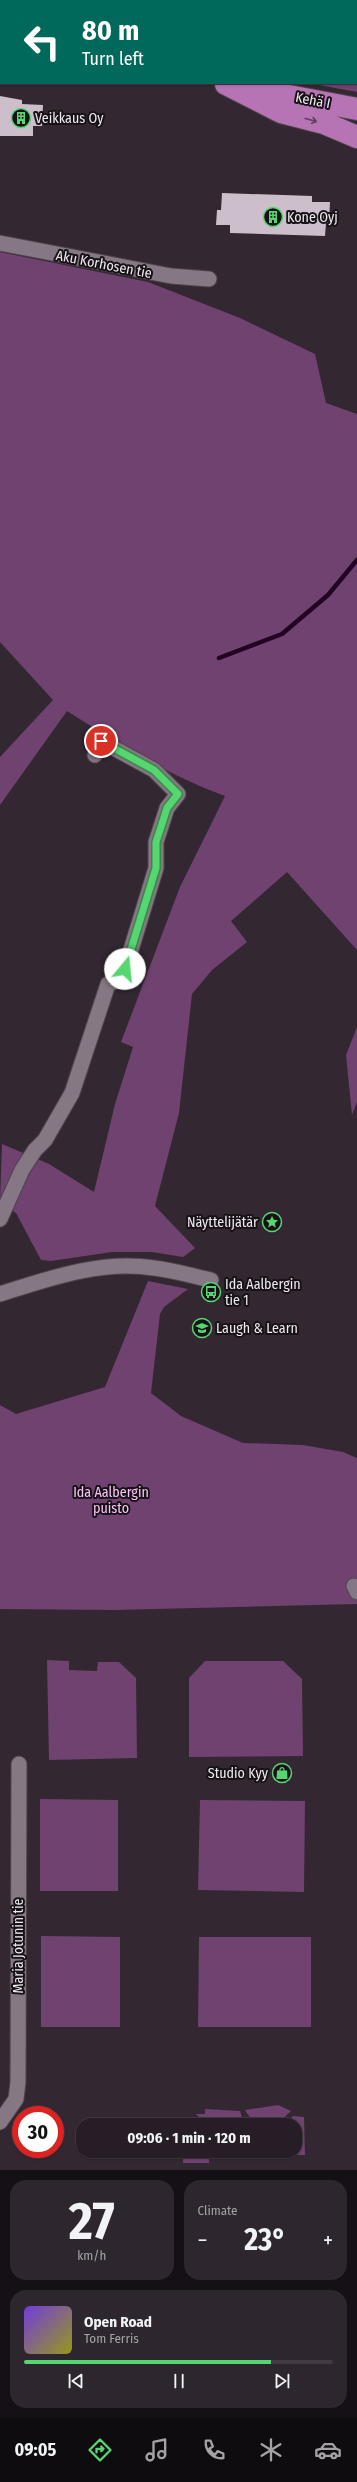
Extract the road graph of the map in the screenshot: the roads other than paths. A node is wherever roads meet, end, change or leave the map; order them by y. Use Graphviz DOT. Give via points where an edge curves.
graph roads {
  1 [pos="224,84"];
  2 [pos="357,109"];
  3 [pos="357,137"];
  4 [pos="0,243"];
  5 [pos="209,279"];
  6 [pos="95,755"];
  7 [pos="0,1219"];
  8 [pos="211,1280"];
  9 [pos="0,1294"];
  10 [pos="19,1764"];
  11 [pos="0,2122"];
  1 -- 2 [label="highway, Kehä I"];
  1 -- 3 [label="highway, one-way" via="281,112 324,123"];
  4 -- 5 [label="street, Aku Korhosen tie" via="171,276"];
  6 -- 7 [label="street" via="101,741 154,770 178,794 167,808 158,835 156,868 122,979 108,984 72,1093 45,1140 22,1170"];
  8 -- 9 [label="street" via="153,1268 110,1266 72,1272"];
  10 -- 11 [label="street, Maria Jotunin tie" via="18,2082 16,2099"];
}
